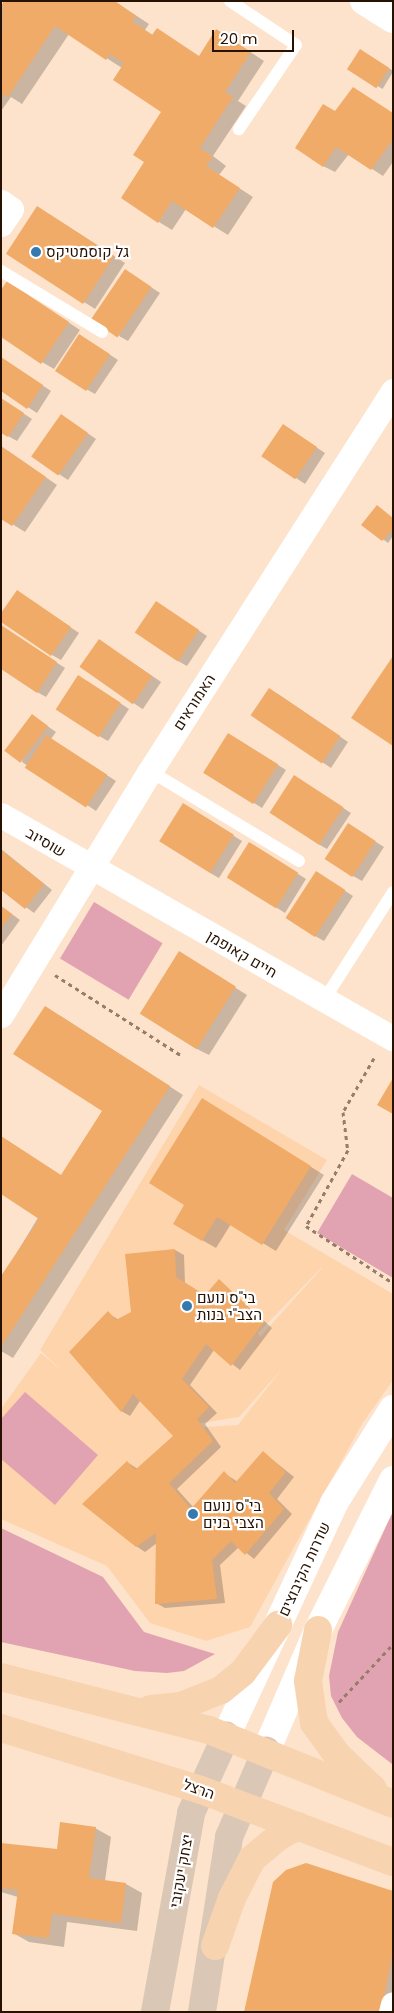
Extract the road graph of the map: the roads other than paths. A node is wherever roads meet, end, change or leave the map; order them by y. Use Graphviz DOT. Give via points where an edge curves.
graph roads {
  1 [pos="230,1"];
  2 [pos="364,1"];
  3 [pos="393,19"];
  4 [pos="239,129"];
  5 [pos="1,271"];
  6 [pos="102,332"];
  7 [pos="393,391"];
  8 [pos="150,771"];
  9 [pos="1,815"];
  10 [pos="300,861"];
  11 [pos="91,868"];
  12 [pos="393,892"];
  13 [pos="324,1000"];
  14 [pos="1,1016"];
  15 [pos="389,1037"];
  16 [pos="393,1409"];
  17 [pos="393,1480"];
  18 [pos="278,1625"];
  19 [pos="318,1630"];
  20 [pos="1,1677"];
  21 [pos="136,1711"];
  22 [pos="1,1728"];
  23 [pos="226,1736"];
  24 [pos="266,1752"];
  25 [pos="201,1790"];
  26 [pos="389,1802"];
  27 [pos="242,1804"];
  28 [pos="298,1826"];
  29 [pos="393,1862"];
  30 [pos="215,1946"];
  31 [pos="393,2004"];
  32 [pos="155,2012"];
  33 [pos="202,2012"];
  34 [pos="391,2012"];
  1 -- 4 [label="lane" via="296,45"];
  2 -- 3 [label="street"];
  5 -- 6 [label="lane"];
  7 -- 8 [label="street, האמוראים"];
  8 -- 10 [label="lane"];
  8 -- 11 [label="street, האמוראים"];
  9 -- 11 [label="street, שוסיוב"];
  11 -- 13 [label="street, חיים קאופמן"];
  11 -- 14 [label="street, האמוראים"];
  12 -- 13 [label="lane"];
  13 -- 15 [label="street, חיים קאופמן"];
  16 -- 18 [label="street, שדרות הקיבוצים" via="334,1503"];
  17 -- 19 [label="street"];
  18 -- 21 [label="main road" via="244,1672 221,1690 181,1706"];
  18 -- 23 [label="street, שדרות הקיבוצים"];
  19 -- 24 [label="street"];
  19 -- 26 [label="main road" via="308,1681 314,1723 338,1756"];
  20 -- 21 [label="main road"];
  21 -- 23 [label="main road"];
  22 -- 25 [label="main road, הרצל"];
  23 -- 24 [label="main road"];
  23 -- 25 [label="main road, יצחק יעקובי"];
  24 -- 26 [label="main road"];
  24 -- 27 [label="main road"];
  25 -- 27 [label="main road, הרצל"];
  25 -- 32 [label="main road, יצחק יעקובי" via="185,1842"];
  27 -- 28 [label="main road, הרצל"];
  27 -- 30 [label="main road" via="229,1837"];
  28 -- 29 [label="main road, הרצל"];
  28 -- 30 [label="main road" via="278,1836 252,1859 232,1898"];
  30 -- 33 [label="main road"];
  31 -- 34 [label="street"];
}
